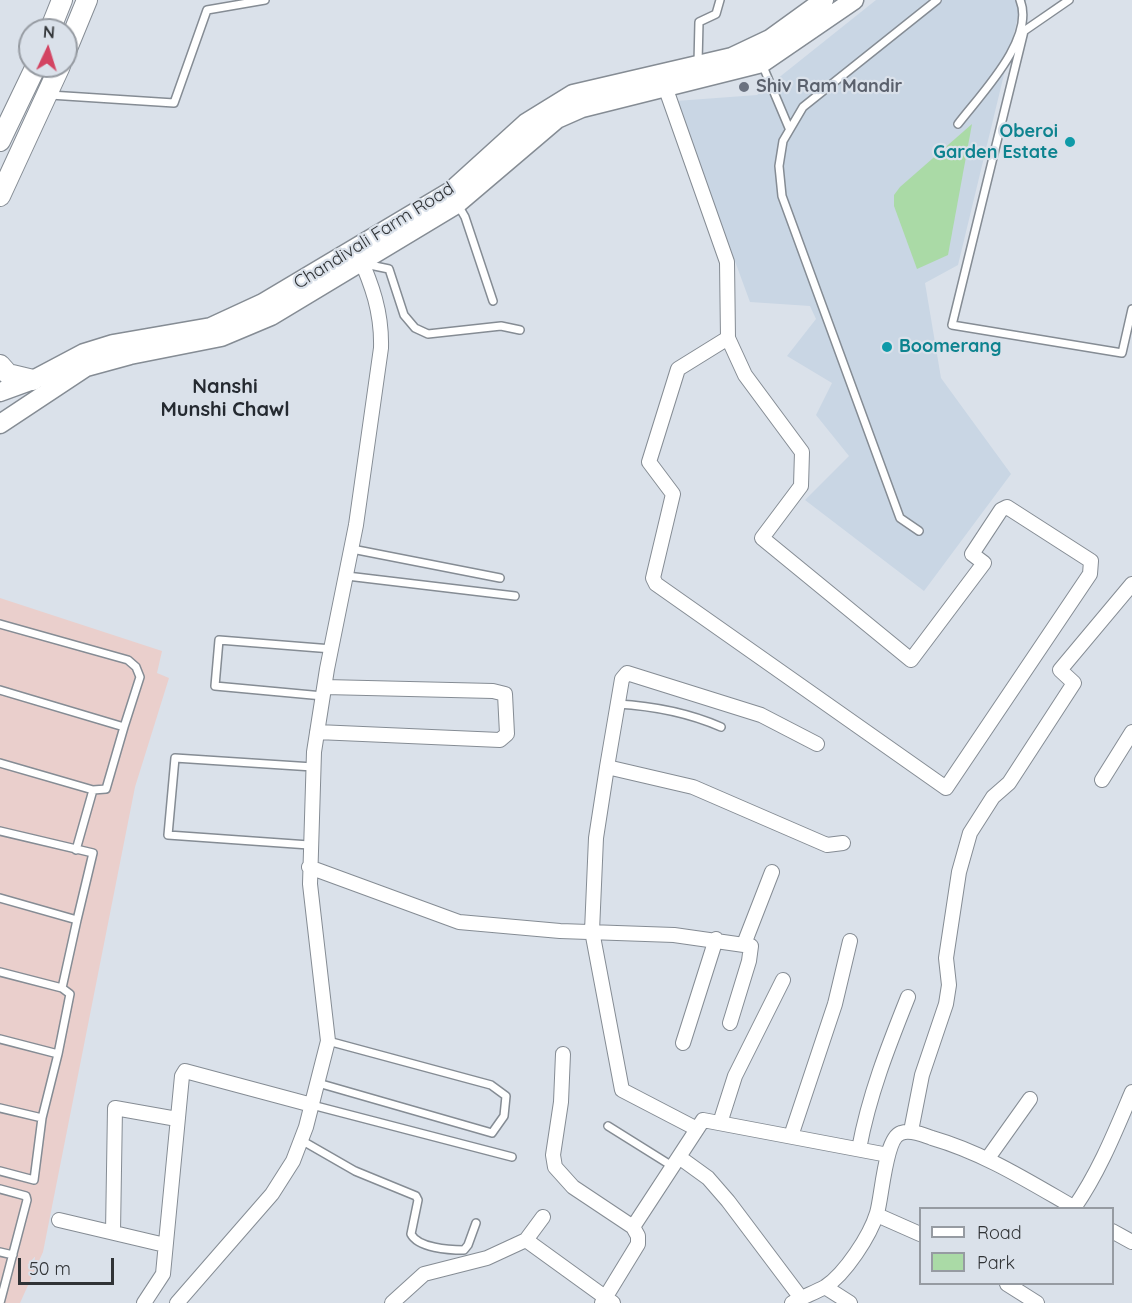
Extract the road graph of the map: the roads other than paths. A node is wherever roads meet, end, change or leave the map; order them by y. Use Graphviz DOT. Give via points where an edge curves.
graph roads {
  1 [pos="62,0"];
  2 [pos="87,0"];
  3 [pos="266,0"];
  4 [pos="720,0"];
  5 [pos="824,0"];
  6 [pos="854,0"];
  7 [pos="937,0"];
  8 [pos="1020,0"];
  9 [pos="1069,0"];
  10 [pos="55,18"];
  11 [pos="78,22"];
  12 [pos="758,55"];
  13 [pos="698,65"];
  14 [pos="30,78"];
  15 [pos="53,81"];
  16 [pos="663,81"];
  17 [pos="958,124"];
  18 [pos="789,128"];
  19 [pos="0,141"];
  20 [pos="0,196"];
  21 [pos="454,198"];
  22 [pos="359,256"];
  23 [pos="493,301"];
  24 [pos="1132,309"];
  25 [pos="520,330"];
  26 [pos="186,338"];
  27 [pos="728,338"];
  28 [pos="0,365"];
  29 [pos="33,380"];
  30 [pos="0,392"];
  31 [pos="0,424"];
  32 [pos="919,531"];
  33 [pos="352,549"];
  34 [pos="346,576"];
  35 [pos="500,578"];
  36 [pos="1132,584"];
  37 [pos="515,596"];
  38 [pos="0,624"];
  39 [pos="332,649"];
  40 [pos="0,690"];
  41 [pos="324,692"];
  42 [pos="617,704"];
  43 [pos="124,727"];
  44 [pos="722,727"];
  45 [pos="317,732"];
  46 [pos="1132,732"];
  47 [pos="818,744"];
  48 [pos="0,763"];
  49 [pos="314,767"];
  50 [pos="608,767"];
  51 [pos="1102,780"];
  52 [pos="93,790"];
  53 [pos="0,831"];
  54 [pos="843,843"];
  55 [pos="309,845"];
  56 [pos="76,850"];
  57 [pos="309,867"];
  58 [pos="772,872"];
  59 [pos="0,898"];
  60 [pos="77,920"];
  61 [pos="592,931"];
  62 [pos="716,939"];
  63 [pos="850,941"];
  64 [pos="744,944"];
  65 [pos="0,972"];
  66 [pos="783,980"];
  67 [pos="62,988"];
  68 [pos="908,997"];
  69 [pos="730,1023"];
  70 [pos="0,1039"];
  71 [pos="328,1041"];
  72 [pos="683,1043"];
  73 [pos="58,1054"];
  74 [pos="563,1054"];
  75 [pos="318,1083"];
  76 [pos="1132,1092"];
  77 [pos="1030,1100"];
  78 [pos="312,1105"];
  79 [pos="0,1108"];
  80 [pos="42,1118"];
  81 [pos="177,1119"];
  82 [pos="720,1123"];
  83 [pos="608,1126"];
  84 [pos="697,1129"];
  85 [pos="911,1131"];
  86 [pos="791,1136"];
  87 [pos="301,1140"];
  88 [pos="859,1149"];
  89 [pos="888,1155"];
  90 [pos="512,1157"];
  91 [pos="988,1158"];
  92 [pos="676,1162"];
  93 [pos="0,1172"];
  94 [pos="0,1189"];
  95 [pos="1073,1207"];
  96 [pos="1076,1207"];
  97 [pos="877,1215"];
  98 [pos="543,1217"];
  99 [pos="59,1220"];
  100 [pos="476,1223"];
  101 [pos="633,1227"];
  102 [pos="1114,1231"];
  103 [pos="113,1232"];
  104 [pos="919,1233"];
  105 [pos="526,1240"];
  106 [pos="1132,1242"];
  107 [pos="165,1245"];
  108 [pos="0,1252"];
  109 [pos="13,1256"];
  110 [pos="1009,1285"];
  111 [pos="825,1287"];
  112 [pos="796,1300"];
  113 [pos="606,1301"];
  114 [pos="0,1303"];
  115 [pos="144,1303"];
  116 [pos="177,1303"];
  117 [pos="392,1303"];
  118 [pos="850,1303"];
  119 [pos="1037,1303"];
  1 -- 10 [label="main road"];
  2 -- 11 [label="main road"];
  3 -- 15 [label="lane" via="207,10 174,103"];
  4 -- 13 [label="lane" via="716,14 699,22"];
  5 -- 12 [label="street" via="770,39"];
  6 -- 12 [label="street"];
  7 -- 18 [label="lane" via="803,107"];
  8 -- 17 [label="lane" via="1020,26 1014,51"];
  9 -- 24 [label="lane" via="1024,30 952,325 1122,353"];
  12 -- 13 [label="street"];
  12 -- 16 [label="street"];
  12 -- 18 [label="lane"];
  13 -- 16 [label="street"];
  14 -- 19 [label="main road"];
  15 -- 20 [label="main road"];
  16 -- 21 [label="street" via="583,100"];
  16 -- 27 [label="street" via="726,262"];
  18 -- 32 [label="lane" via="779,166 782,196 900,518"];
  21 -- 22 [label="street"];
  21 -- 23 [label="lane" via="465,217"];
  22 -- 25 [label="lane" via="389,269 404,315 415,328 428,334 501,326"];
  22 -- 26 [label="street" via="271,316 221,337"];
  22 -- 33 [label="street" via="382,322"];
  26 -- 29 [label="street" via="113,344 84,353"];
  26 -- 31 [label="street" via="86,368"];
  27 -- 27 [label="street" via="678,369 649,462 673,494 653,578 656,584 946,788 1090,574 1091,561 1007,507 1001,510 972,554 984,563 911,660 762,538 801,486 802,452 745,375"];
  28 -- 29 [label="main road" via="8,374"];
  29 -- 30 [label="street"];
  33 -- 34 [label="street"];
  33 -- 35 [label="lane"];
  34 -- 37 [label="lane"];
  34 -- 39 [label="street"];
  36 -- 85 [label="street" via="1060,670 1074,683 1009,783 993,797 970,833 959,872 946,958 946,1004 922,1075"];
  38 -- 43 [label="lane" via="128,660 140,677"];
  39 -- 41 [label="street"];
  39 -- 41 [label="lane" via="219,640 215,686"];
  40 -- 43 [label="lane"];
  41 -- 45 [label="street"];
  41 -- 45 [label="street" via="493,691 505,694 507,734 500,740"];
  42 -- 44 [label="lane" via="658,709"];
  42 -- 47 [label="street" via="622,679 627,674 761,715"];
  42 -- 50 [label="street"];
  43 -- 52 [label="lane" via="106,789"];
  45 -- 49 [label="street"];
  46 -- 51 [label="street"];
  48 -- 52 [label="lane"];
  49 -- 55 [label="street"];
  49 -- 55 [label="lane" via="175,758 168,835"];
  50 -- 54 [label="street" via="693,787 827,845"];
  50 -- 61 [label="street" via="596,838"];
  52 -- 56 [label="lane"];
  53 -- 56 [label="lane"];
  55 -- 57 [label="street"];
  56 -- 60 [label="lane" via="93,853"];
  57 -- 61 [label="street" via="459,922"];
  57 -- 71 [label="street"];
  58 -- 64 [label="street"];
  59 -- 60 [label="lane"];
  60 -- 67 [label="lane"];
  61 -- 62 [label="street"];
  61 -- 84 [label="street" via="622,1090"];
  62 -- 64 [label="street"];
  62 -- 72 [label="street"];
  63 -- 86 [label="street" via="836,1004"];
  64 -- 69 [label="street" via="751,946 749,961"];
  65 -- 67 [label="lane"];
  66 -- 82 [label="street" via="748,1047"];
  67 -- 73 [label="lane" via="69,994"];
  68 -- 88 [label="street" via="878,1070"];
  70 -- 73 [label="lane"];
  71 -- 75 [label="street"];
  71 -- 75 [label="lane" via="491,1085 506,1096 504,1116 492,1133"];
  73 -- 80 [label="lane"];
  74 -- 101 [label="street" via="555,1167 573,1187"];
  75 -- 78 [label="street"];
  76 -- 96 [label="street" via="1089,1187"];
  77 -- 91 [label="street"];
  78 -- 81 [label="street" via="185,1071"];
  78 -- 87 [label="street"];
  78 -- 90 [label="lane"];
  79 -- 80 [label="lane"];
  80 -- 93 [label="lane" via="34,1180"];
  81 -- 103 [label="street" via="115,1108"];
  81 -- 107 [label="street"];
  82 -- 84 [label="street" via="703,1120"];
  82 -- 86 [label="street"];
  83 -- 92 [label="lane"];
  84 -- 92 [label="street"];
  85 -- 89 [label="street" via="894,1138"];
  85 -- 91 [label="street"];
  86 -- 88 [label="street"];
  87 -- 100 [label="lane" via="355,1171 416,1196 411,1234 423,1244 464,1250"];
  87 -- 116 [label="street" via="272,1194"];
  88 -- 89 [label="street"];
  89 -- 97 [label="street"];
  91 -- 95 [label="street"];
  92 -- 101 [label="street"];
  92 -- 112 [label="street" via="708,1178"];
  94 -- 109 [label="lane" via="26,1196 27,1200"];
  97 -- 104 [label="street"];
  97 -- 111 [label="street" via="855,1256"];
  98 -- 105 [label="street"];
  99 -- 103 [label="street"];
  101 -- 113 [label="street" via="638,1244"];
  102 -- 106 [label="street"];
  103 -- 107 [label="street"];
  105 -- 113 [label="street"];
  105 -- 117 [label="street" via="487,1258 424,1274"];
  107 -- 115 [label="street" via="163,1274"];
  108 -- 109 [label="lane"];
  109 -- 114 [label="lane"];
  110 -- 119 [label="street"];
  111 -- 112 [label="street"];
  111 -- 118 [label="street"];
}
